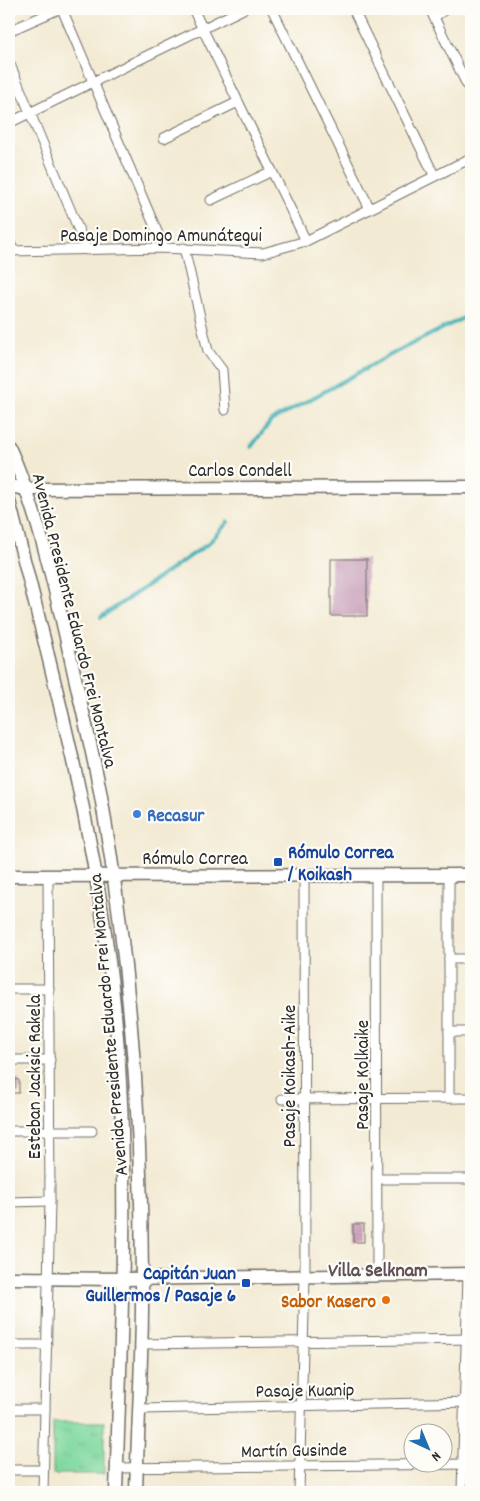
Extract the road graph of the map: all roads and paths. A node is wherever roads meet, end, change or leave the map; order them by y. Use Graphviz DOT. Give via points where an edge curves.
graph roads {
  1 [pos="61,9"];
  2 [pos="193,9"];
  3 [pos="243,9"];
  4 [pos="272,9"];
  5 [pos="353,9"];
  6 [pos="446,9"];
  7 [pos="432,13"];
  8 [pos="203,28"];
  9 [pos="9,31"];
  10 [pos="9,62"];
  11 [pos="93,82"];
  12 [pos="471,93"];
  13 [pos="238,102"];
  14 [pos="30,113"];
  15 [pos="9,123"];
  16 [pos="164,138"];
  17 [pos="471,158"];
  18 [pos="272,171"];
  19 [pos="434,176"];
  20 [pos="211,200"];
  21 [pos="370,209"];
  22 [pos="9,240"];
  23 [pos="306,241"];
  24 [pos="164,248"];
  25 [pos="184,248"];
  26 [pos="87,250"];
  27 [pos="11,251"];
  28 [pos="225,410"];
  29 [pos="9,447"];
  30 [pos="9,486"];
  31 [pos="471,487"];
  32 [pos="28,489"];
  33 [pos="9,501"];
  34 [pos="376,875"];
  35 [pos="449,875"];
  36 [pos="471,875"];
  37 [pos="9,876"];
  38 [pos="48,876"];
  39 [pos="96,876"];
  40 [pos="114,876"];
  41 [pos="304,876"];
  42 [pos="449,959"];
  43 [pos="471,959"];
  44 [pos="9,989"];
  45 [pos="49,989"];
  46 [pos="449,1032"];
  47 [pos="471,1032"];
  48 [pos="9,1060"];
  49 [pos="50,1060"];
  50 [pos="377,1098"];
  51 [pos="449,1098"];
  52 [pos="471,1098"];
  53 [pos="282,1099"];
  54 [pos="304,1099"];
  55 [pos="9,1131"];
  56 [pos="50,1131"];
  57 [pos="92,1131"];
  58 [pos="377,1179"];
  59 [pos="471,1179"];
  60 [pos="50,1201"];
  61 [pos="9,1202"];
  62 [pos="470,1274"];
  63 [pos="377,1275"];
  64 [pos="305,1276"];
  65 [pos="9,1278"];
  66 [pos="50,1278"];
  67 [pos="142,1278"];
  68 [pos="124,1279"];
  69 [pos="469,1339"];
  70 [pos="303,1341"];
  71 [pos="142,1344"];
  72 [pos="9,1345"];
  73 [pos="47,1345"];
  74 [pos="468,1402"];
  75 [pos="301,1405"];
  76 [pos="9,1409"];
  77 [pos="45,1409"];
  78 [pos="140,1409"];
  79 [pos="467,1464"];
  80 [pos="299,1466"];
  81 [pos="117,1468"];
  82 [pos="137,1468"];
  83 [pos="9,1470"];
  84 [pos="43,1470"];
  85 [pos="43,1492"];
  86 [pos="116,1492"];
  87 [pos="136,1492"];
  88 [pos="299,1492"];
  89 [pos="462,1492"];
  1 -- 9 [label="street"];
  1 -- 11 [label="street"];
  2 -- 8 [label="street"];
  3 -- 8 [label="street"];
  4 -- 21 [label="street"];
  5 -- 19 [label="street"];
  6 -- 7 [label="street"];
  7 -- 12 [label="street"];
  8 -- 11 [label="street"];
  8 -- 13 [label="street"];
  10 -- 14 [label="street"];
  11 -- 14 [label="street"];
  11 -- 24 [label="street"];
  13 -- 16 [label="street"];
  13 -- 18 [label="street"];
  14 -- 15 [label="street"];
  14 -- 26 [label="street"];
  17 -- 19 [label="street, Pasaje Domingo Amunátegui"];
  18 -- 20 [label="street"];
  18 -- 23 [label="street"];
  19 -- 21 [label="street, Pasaje Domingo Amunátegui"];
  21 -- 23 [label="street, Pasaje Domingo Amunátegui"];
  22 -- 27 [label="street"];
  23 -- 25 [label="street, Pasaje Domingo Amunátegui" via="263,252"];
  24 -- 25 [label="street, Pasaje Domingo Amunátegui"];
  24 -- 26 [label="street, Pasaje Domingo Amunátegui"];
  25 -- 28 [label="street" via="208,351 222,370"];
  26 -- 27 [label="street, Pasaje Domingo Amunátegui"];
  29 -- 32 [label="main road, Avenida Presidente Eduardo Frei Montalva"];
  30 -- 32 [label="main road, Carlos Condell"];
  31 -- 32 [label="main road, Carlos Condell"];
  32 -- 40 [label="main road, Avenida Presidente Eduardo Frei Montalva" via="102,798"];
  33 -- 39 [label="main road, Avenida Presidente Eduardo Frei Montalva" via="64,718"];
  34 -- 35 [label="main road, Rómulo Correa"];
  34 -- 41 [label="main road, Rómulo Correa"];
  34 -- 50 [label="street, Pasaje Kolkaike"];
  35 -- 36 [label="main road, Rómulo Correa"];
  35 -- 42 [label="street"];
  37 -- 38 [label="main road, Rómulo Correa"];
  38 -- 39 [label="main road, Rómulo Correa"];
  38 -- 45 [label="street, Esteban Jacksic Rakela"];
  39 -- 40 [label="main road, Rómulo Correa"];
  39 -- 68 [label="main road, Avenida Presidente Eduardo Frei Montalva" via="119,1066 124,1172"];
  40 -- 41 [label="main road, Rómulo Correa"];
  40 -- 67 [label="main road, Avenida Presidente Eduardo Frei Montalva" via="133,1057"];
  41 -- 54 [label="street, Pasaje Koikash-Aike"];
  42 -- 43 [label="street"];
  42 -- 46 [label="street"];
  44 -- 45 [label="street"];
  45 -- 49 [label="street, Esteban Jacksic Rakela"];
  46 -- 47 [label="street"];
  46 -- 51 [label="street"];
  48 -- 49 [label="street"];
  49 -- 56 [label="street, Esteban Jacksic Rakela"];
  50 -- 51 [label="street"];
  50 -- 54 [label="street"];
  50 -- 58 [label="street, Pasaje Kolkaike"];
  51 -- 52 [label="street"];
  53 -- 54 [label="street"];
  54 -- 64 [label="street, Pasaje Koikash-Aike"];
  55 -- 56 [label="street"];
  56 -- 57 [label="street"];
  56 -- 60 [label="street, Esteban Jacksic Rakela"];
  58 -- 59 [label="street"];
  58 -- 63 [label="street, Pasaje Kolkaike"];
  60 -- 61 [label="street"];
  60 -- 66 [label="street, Esteban Jacksic Rakela"];
  62 -- 63 [label="main road"];
  62 -- 69 [label="street"];
  63 -- 64 [label="main road"];
  64 -- 67 [label="main road"];
  64 -- 70 [label="street, Pasaje Koikash-Aike"];
  65 -- 66 [label="main road"];
  66 -- 68 [label="main road"];
  66 -- 73 [label="street, Esteban Jacksic Rakela"];
  67 -- 68 [label="main road"];
  67 -- 71 [label="main road, Avenida Presidente Eduardo Frei Montalva"];
  68 -- 81 [label="main road, Avenida Presidente Eduardo Frei Montalva"];
  69 -- 70 [label="street"];
  69 -- 74 [label="street"];
  70 -- 71 [label="street"];
  70 -- 75 [label="street, Pasaje Koikash-Aike"];
  71 -- 78 [label="main road, Avenida Presidente Eduardo Frei Montalva"];
  72 -- 73 [label="street"];
  73 -- 77 [label="street, Esteban Jacksic Rakela"];
  74 -- 75 [label="street, Pasaje Kuanip"];
  74 -- 79 [label="street"];
  75 -- 78 [label="street, Pasaje Kuanip"];
  75 -- 80 [label="street, Pasaje Koikash-Aike"];
  76 -- 77 [label="street"];
  77 -- 84 [label="street, Esteban Jacksic Rakela"];
  78 -- 82 [label="main road, Avenida Presidente Eduardo Frei Montalva"];
  79 -- 80 [label="street, Martín Gusinde"];
  79 -- 89 [label="street"];
  80 -- 82 [label="street, Martín Gusinde"];
  80 -- 88 [label="street, Pasaje Koikash-Aike"];
  81 -- 82 [label="street, Martín Gusinde"];
  81 -- 86 [label="main road, Avenida Presidente Eduardo Frei Montalva"];
  82 -- 87 [label="main road, Avenida Presidente Eduardo Frei Montalva"];
  83 -- 84 [label="street"];
  84 -- 85 [label="street, Esteban Jacksic Rakela"];
}
